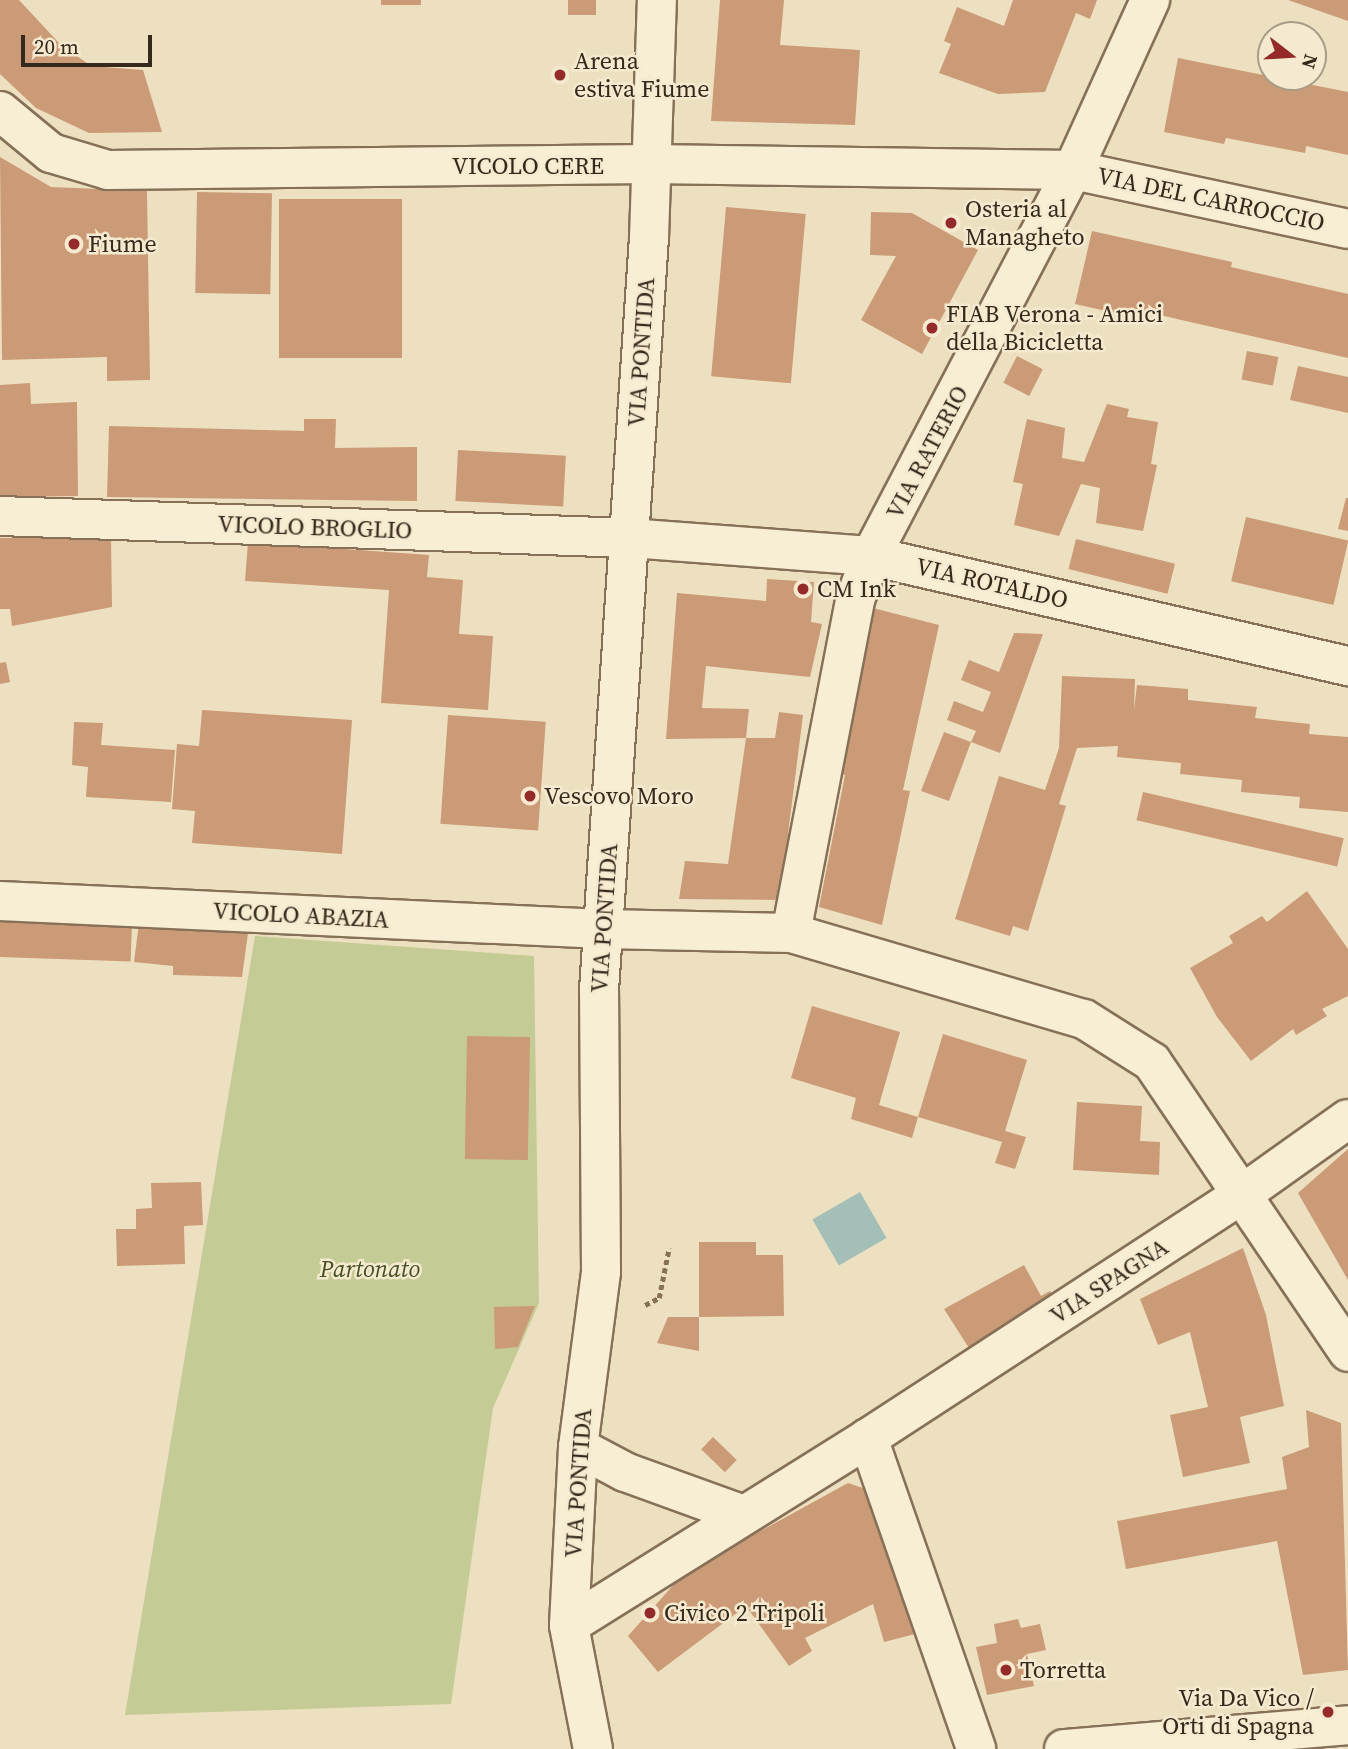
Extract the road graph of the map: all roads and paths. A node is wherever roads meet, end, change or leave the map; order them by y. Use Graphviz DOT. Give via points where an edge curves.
graph roads {
  1 [pos="657,0"];
  2 [pos="1150,0"];
  3 [pos="0,111"];
  4 [pos="650,164"];
  5 [pos="1073,170"];
  6 [pos="1348,229"];
  7 [pos="0,516"];
  8 [pos="631,538"];
  9 [pos="872,556"];
  10 [pos="1348,666"];
  11 [pos="0,901"];
  12 [pos="603,929"];
  13 [pos="791,933"];
  14 [pos="1348,1119"];
  15 [pos="1241,1195"];
  16 [pos="669,1248"];
  17 [pos="645,1305"];
  18 [pos="1348,1352"];
  19 [pos="868,1438"];
  20 [pos="578,1447"];
  21 [pos="741,1514"];
  22 [pos="569,1625"];
  23 [pos="1348,1725"];
  24 [pos="593,1749"];
  25 [pos="976,1749"];
  26 [pos="1064,1749"];
  1 -- 4 [label="street, VIA PONTIDA"];
  2 -- 5 [label="street, VIA RATERIO"];
  3 -- 4 [label="street, VICOLO CERE" via="51,153 108,170"];
  4 -- 5 [label="street, VICOLO CERE"];
  4 -- 8 [label="street, VIA PONTIDA"];
  5 -- 6 [label="street, VIA DEL CARROCCIO"];
  5 -- 9 [label="street, VIA RATERIO"];
  7 -- 8 [label="street, VICOLO BROGLIO"];
  8 -- 9 [label="street, VIA ROTALDO"];
  8 -- 12 [label="street, VIA PONTIDA"];
  9 -- 10 [label="street, VIA ROTALDO"];
  9 -- 13 [label="street, VIA RATERIO" via="856,597"];
  11 -- 12 [label="street, VICOLO ABAZIA"];
  12 -- 13 [label="street, VICOLO ABAZIA"];
  12 -- 20 [label="street, VIA PONTIDA" via="599,990 601,1272"];
  13 -- 15 [label="street, VICOLO ABAZIA" via="1084,1019 1152,1062"];
  14 -- 15 [label="street, VIA SPAGNA"];
  15 -- 18 [label="street, VICOLO ABAZIA"];
  15 -- 19 [label="street, VIA SPAGNA"];
  16 -- 17 [label="path" via="659,1298"];
  19 -- 21 [label="street, VIA SPAGNA"];
  19 -- 25 [label="street"];
  20 -- 21 [label="street" via="625,1472"];
  20 -- 22 [label="street, VIA PONTIDA"];
  21 -- 22 [label="street, VIA SPAGNA"];
  22 -- 24 [label="street, VIA PONTIDA"];
  23 -- 26 [label="street"];
}
